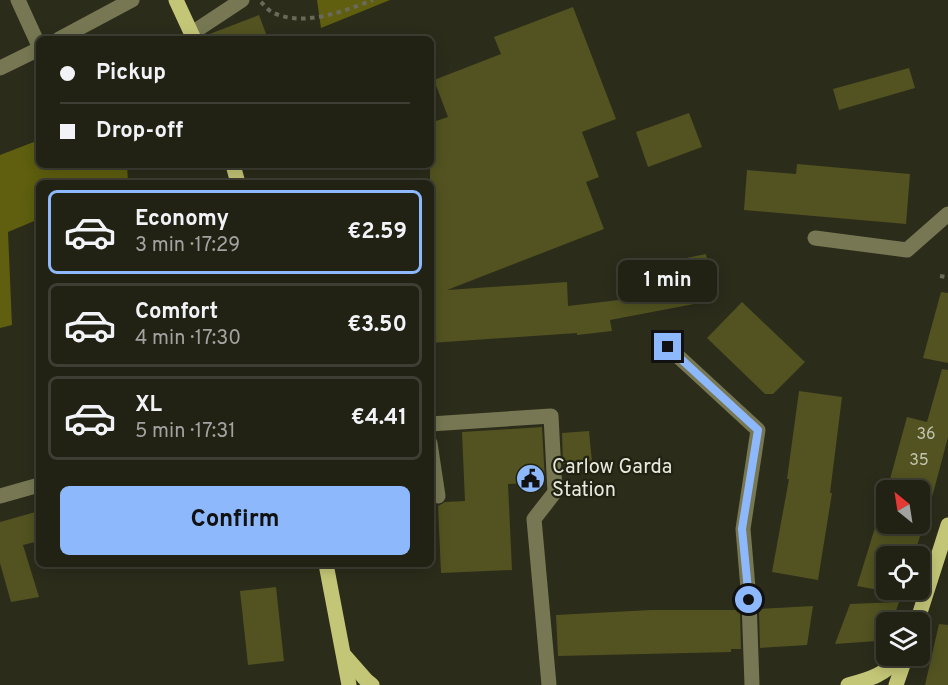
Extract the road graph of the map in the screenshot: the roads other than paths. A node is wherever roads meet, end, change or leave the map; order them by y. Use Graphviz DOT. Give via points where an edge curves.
graph roads {
  1 [pos="18,0"];
  2 [pos="132,0"];
  3 [pos="176,0"];
  4 [pos="242,0"];
  5 [pos="65,36"];
  6 [pos="193,36"];
  7 [pos="36,41"];
  8 [pos="36,50"];
  9 [pos="0,68"];
  10 [pos="948,214"];
  11 [pos="815,238"];
  12 [pos="668,347"];
  13 [pos="434,424"];
  14 [pos="434,470"];
  15 [pos="36,486"];
  16 [pos="0,496"];
  17 [pos="438,496"];
  18 [pos="947,532"];
  19 [pos="327,567"];
  20 [pos="920,612"];
  21 [pos="344,655"];
  22 [pos="893,666"];
  23 [pos="903,666"];
  24 [pos="349,685"];
  25 [pos="372,685"];
  26 [pos="549,685"];
  27 [pos="752,685"];
  28 [pos="848,685"];
  29 [pos="896,685"];
  1 -- 7 [label="street"];
  2 -- 5 [label="street"];
  3 -- 6 [label="main road"];
  4 -- 6 [label="street"];
  8 -- 9 [label="street"];
  10 -- 11 [label="street" via="907,250"];
  12 -- 27 [label="street" via="758,430 742,529"];
  13 -- 26 [label="street" via="551,416 555,492 534,519"];
  14 -- 17 [label="street"];
  15 -- 16 [label="street"];
  18 -- 20 [label="main road"];
  19 -- 21 [label="main road"];
  21 -- 24 [label="main road"];
  21 -- 25 [label="main road"];
  22 -- 28 [label="main road" via="868,680"];
  23 -- 29 [label="main road"];
}
